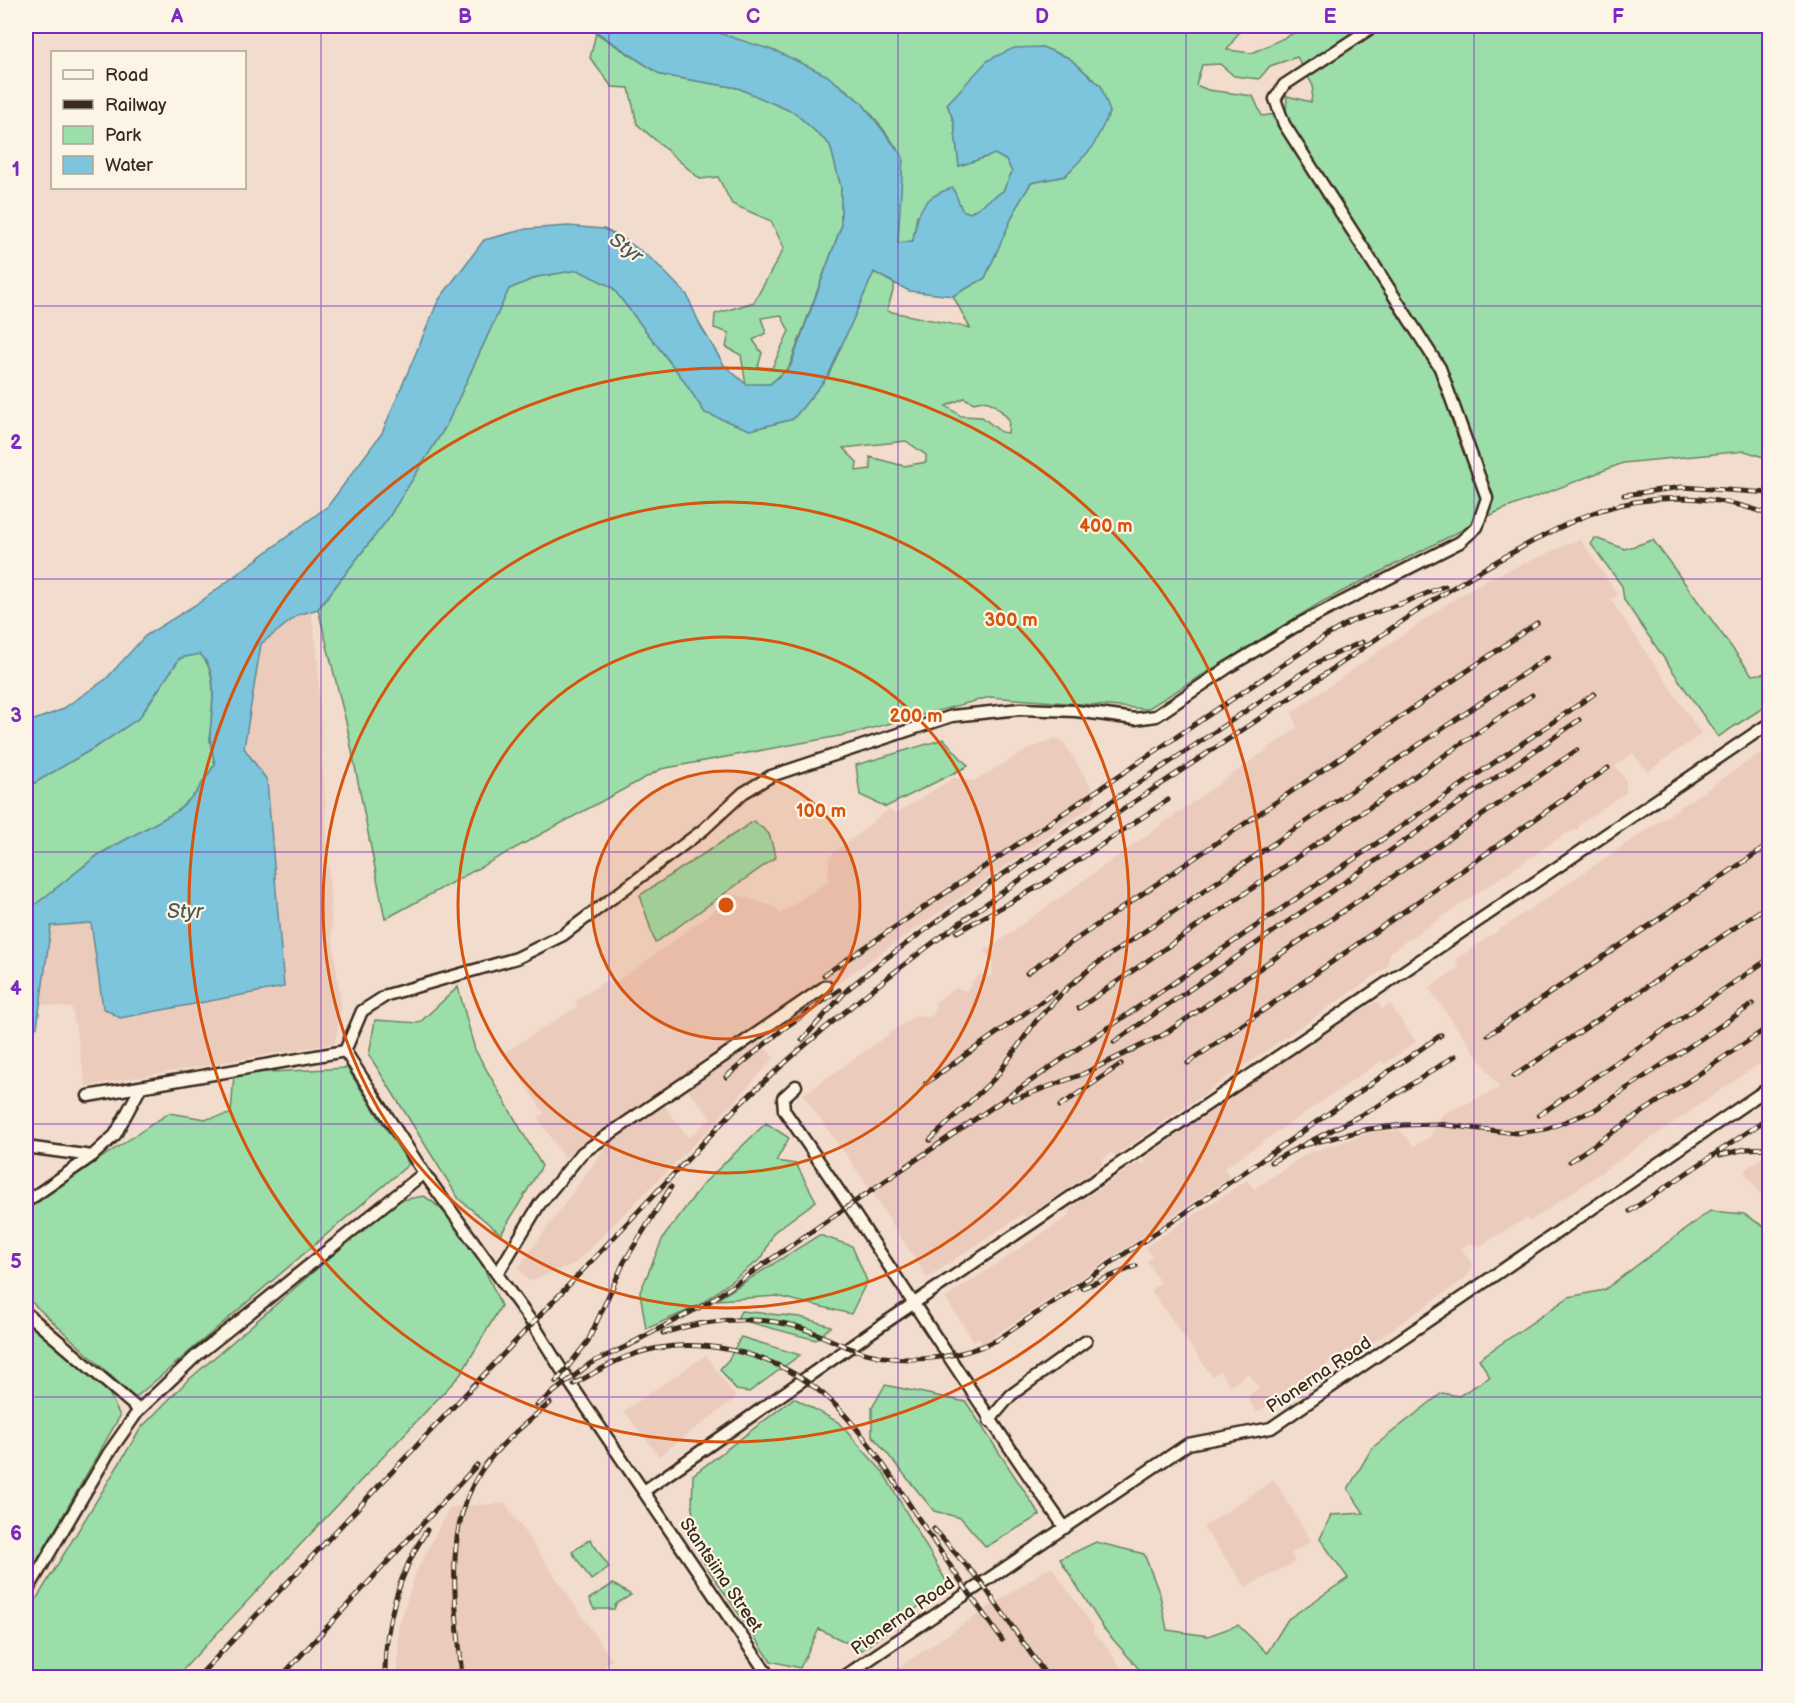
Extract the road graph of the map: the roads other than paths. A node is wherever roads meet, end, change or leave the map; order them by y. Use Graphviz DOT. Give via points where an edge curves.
graph roads {
  1 [pos="1374,26"];
  2 [pos="1770,723"];
  3 [pos="826,986"];
  4 [pos="345,1051"];
  5 [pos="796,1086"];
  6 [pos="141,1087"];
  7 [pos="1770,1087"];
  8 [pos="87,1096"];
  9 [pos="26,1147"];
  10 [pos="92,1156"];
  11 [pos="424,1173"];
  12 [pos="26,1202"];
  13 [pos="498,1273"];
  14 [pos="913,1304"];
  15 [pos="26,1313"];
  16 [pos="1086,1341"];
  17 [pos="140,1410"];
  18 [pos="989,1420"];
  19 [pos="644,1491"];
  20 [pos="1065,1528"];
  21 [pos="26,1593"];
  22 [pos="770,1677"];
  23 [pos="842,1677"];
  1 -- 4 [label="street" via="1284,85 1275,99 1284,124 1440,368 1487,498 1478,527 1460,542 1299,624 1156,716 1135,719 1020,709 951,716 771,776 743,793 703,830 563,935 517,958 387,995 362,1011"];
  2 -- 14 [label="street"];
  3 -- 13 [label="street" via="582,1154 539,1205"];
  4 -- 6 [label="street"];
  4 -- 11 [label="street, Stantsiina Street"];
  5 -- 14 [label="street" via="783,1098 784,1110"];
  6 -- 8 [label="street"];
  6 -- 10 [label="street" via="115,1135"];
  7 -- 20 [label="street, Pionerna Road" via="1271,1428 1188,1444"];
  9 -- 10 [label="street"];
  10 -- 12 [label="street"];
  11 -- 13 [label="street, Stantsiina Street"];
  11 -- 17 [label="street" via="196,1356"];
  13 -- 19 [label="street, Stantsiina Street"];
  14 -- 18 [label="street"];
  14 -- 19 [label="street"];
  15 -- 17 [label="street"];
  16 -- 18 [label="street" via="1011,1395"];
  17 -- 21 [label="street" via="108,1454"];
  18 -- 20 [label="street"];
  19 -- 22 [label="street, Stantsiina Street"];
  20 -- 23 [label="street, Pionerna Road"];
}
